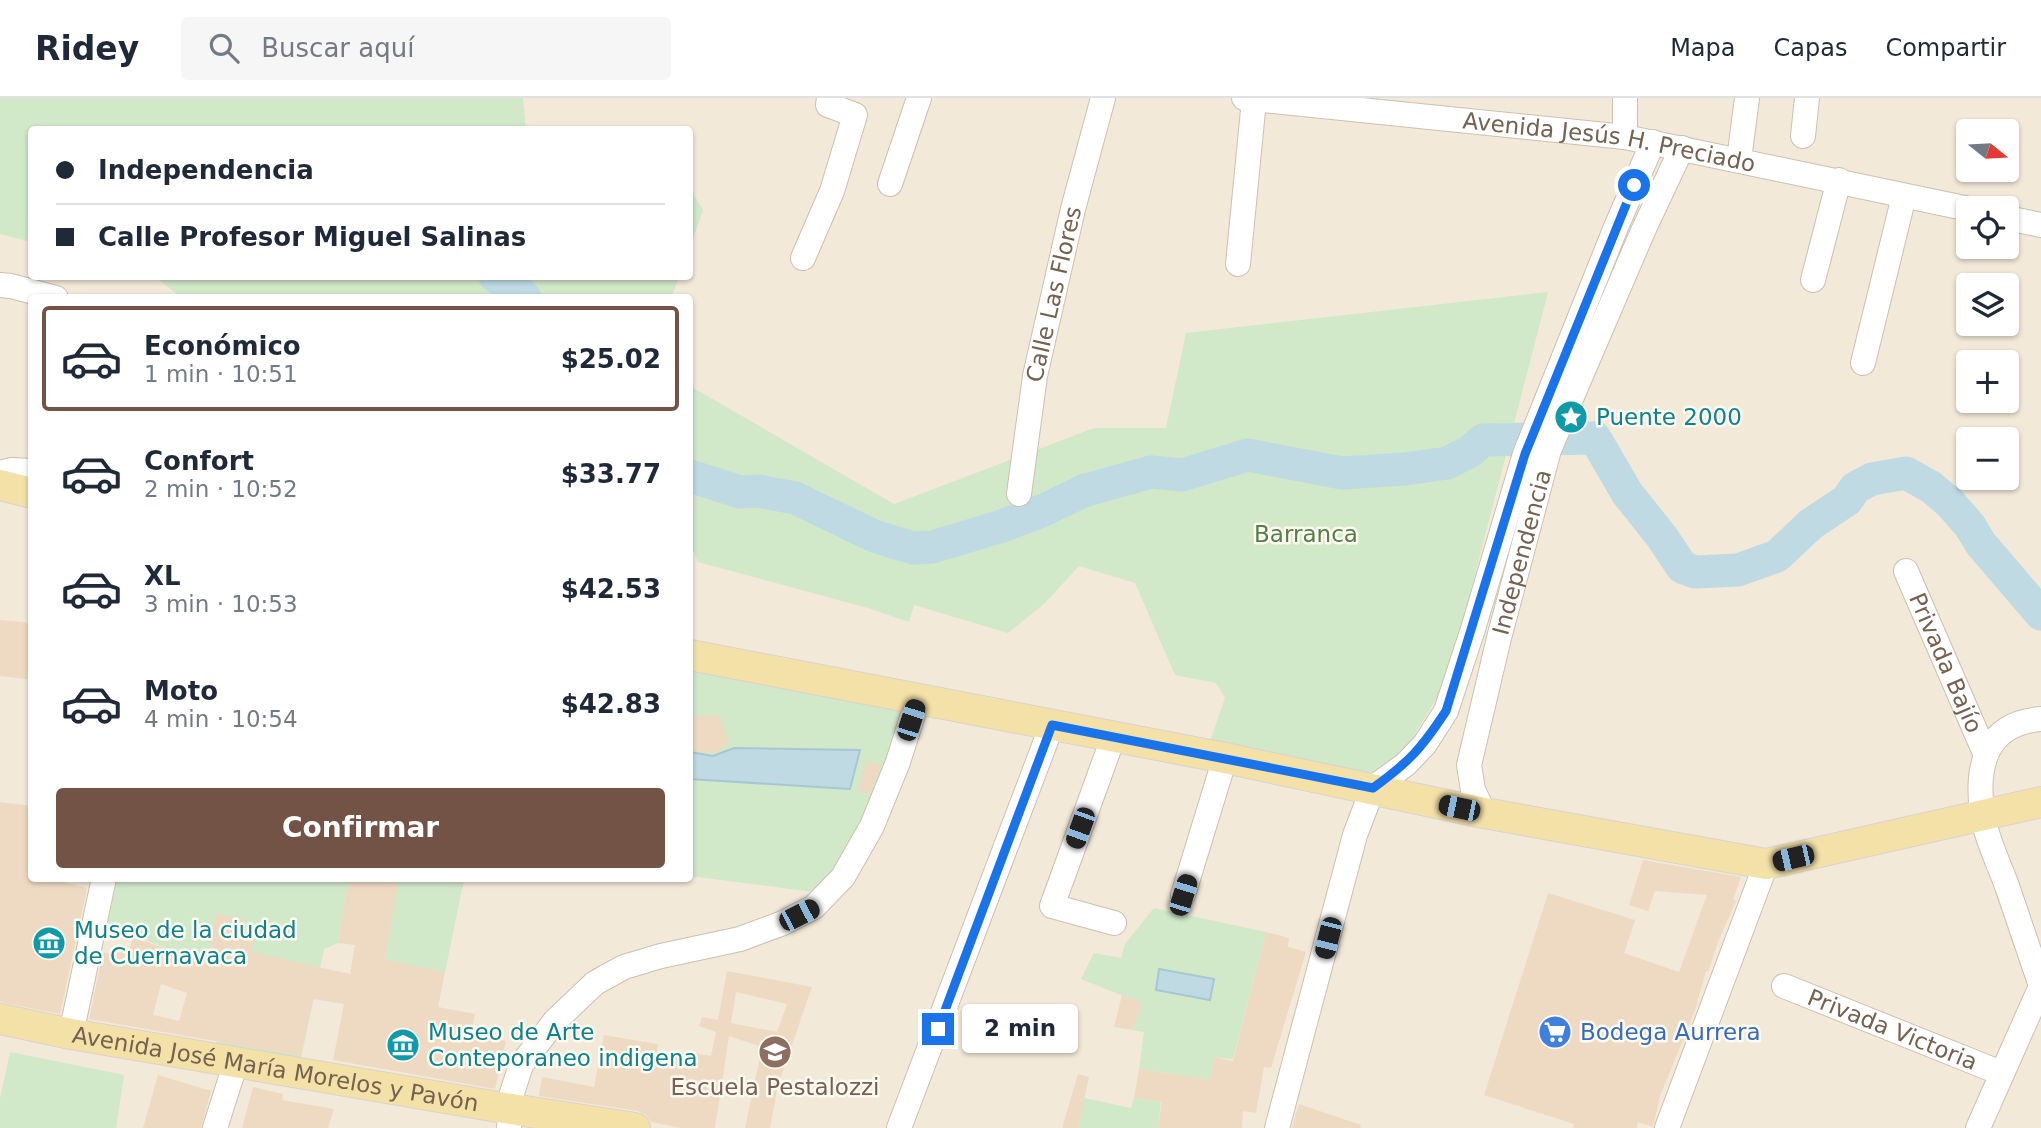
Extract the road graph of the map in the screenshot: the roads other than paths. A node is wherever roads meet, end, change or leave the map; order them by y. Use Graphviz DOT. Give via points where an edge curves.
graph roads {
  1 [pos="829,98"];
  2 [pos="919,98"];
  3 [pos="1102,98"];
  4 [pos="1625,98"];
  5 [pos="1747,98"];
  6 [pos="1807,98"];
  7 [pos="1249,99"];
  8 [pos="1288,101"];
  9 [pos="1464,109"];
  10 [pos="1803,136"];
  11 [pos="1625,137"];
  12 [pos="1653,142"];
  13 [pos="1682,148"];
  14 [pos="1740,160"];
  15 [pos="1839,180"];
  16 [pos="890,184"];
  17 [pos="1904,196"];
  18 [pos="1956,206"];
  19 [pos="2019,220"];
  20 [pos="2041,225"];
  21 [pos="803,258"];
  22 [pos="1238,264"];
  23 [pos="1813,280"];
  24 [pos="0,285"];
  25 [pos="41,294"];
  26 [pos="1863,363"];
  27 [pos="28,471"];
  28 [pos="0,472"];
  29 [pos="0,485"];
  30 [pos="28,492"];
  31 [pos="1018,494"];
  32 [pos="1906,571"];
  33 [pos="693,656"];
  34 [pos="918,699"];
  35 [pos="2041,719"];
  36 [pos="1052,725"];
  37 [pos="1114,738"];
  38 [pos="1985,753"];
  39 [pos="1225,758"];
  40 [pos="1373,788"];
  41 [pos="2041,802"];
  42 [pos="1484,813"];
  43 [pos="1982,815"];
  44 [pos="1766,864"];
  45 [pos="103,882"];
  46 [pos="1183,895"];
  47 [pos="1114,923"];
  48 [pos="1784,986"];
  49 [pos="0,1018"];
  50 [pos="71,1034"];
  51 [pos="236,1062"];
  52 [pos="2001,1073"];
  53 [pos="510,1119"];
  54 [pos="215,1128"];
  55 [pos="635,1128"];
  56 [pos="899,1128"];
  57 [pos="1277,1128"];
  58 [pos="1667,1128"];
  59 [pos="1978,1128"];
  1 -- 21 [label="street" via="828,105 855,115 832,191"];
  2 -- 16 [label="street"];
  3 -- 31 [label="street, Calle Las Flores" via="1035,376"];
  4 -- 11 [label="street"];
  5 -- 14 [label="street"];
  6 -- 10 [label="street"];
  7 -- 8 [label="street, Avenida Jesús H. Preciado"];
  7 -- 22 [label="street"];
  8 -- 9 [label="street, Avenida Jesús H. Preciado"];
  9 -- 11 [label="street, Avenida Jesús H. Preciado"];
  11 -- 12 [label="street, Avenida Jesús H. Preciado"];
  12 -- 13 [label="street, Avenida Jesús H. Preciado"];
  12 -- 40 [label="street, Independencia" via="1525,454 1446,711 1425,744"];
  13 -- 14 [label="street, Avenida Jesús H. Preciado"];
  13 -- 42 [label="street, Independencia" via="1549,450 1469,765"];
  14 -- 15 [label="street, Avenida Jesús H. Preciado"];
  15 -- 17 [label="street, Avenida Jesús H. Preciado"];
  15 -- 23 [label="street"];
  17 -- 18 [label="street, Avenida Jesús H. Preciado"];
  17 -- 26 [label="street"];
  19 -- 20 [label="street"];
  24 -- 25 [label="street"];
  27 -- 28 [label="street"];
  29 -- 30 [label="main road"];
  32 -- 38 [label="street, Privada Bajío"];
  33 -- 34 [label="main road"];
  34 -- 36 [label="main road"];
  34 -- 53 [label="street" via="872,826 843,877 814,907 740,939 624,967 595,983 555,1021 521,1065"];
  35 -- 38 [label="street" via="2017,723 1999,733"];
  36 -- 37 [label="main road"];
  36 -- 56 [label="street"];
  37 -- 39 [label="main road"];
  37 -- 47 [label="street" via="1052,906"];
  38 -- 43 [label="street" via="1980,771"];
  39 -- 40 [label="main road"];
  39 -- 46 [label="street"];
  40 -- 42 [label="main road"];
  40 -- 57 [label="street" via="1355,835"];
  41 -- 43 [label="main road"];
  42 -- 44 [label="main road"];
  43 -- 44 [label="main road"];
  43 -- 52 [label="street" via="2041,986"];
  44 -- 58 [label="street"];
  45 -- 50 [label="street"];
  48 -- 52 [label="street, Privada Victoria"];
  49 -- 50 [label="main road, Avenida José María Morelos y Pavón"];
  50 -- 51 [label="main road, Avenida José María Morelos y Pavón"];
  51 -- 53 [label="main road, Avenida José María Morelos y Pavón"];
  51 -- 54 [label="street"];
  52 -- 59 [label="street"];
  53 -- 55 [label="main road, Avenida José María Morelos y Pavón"];
}
